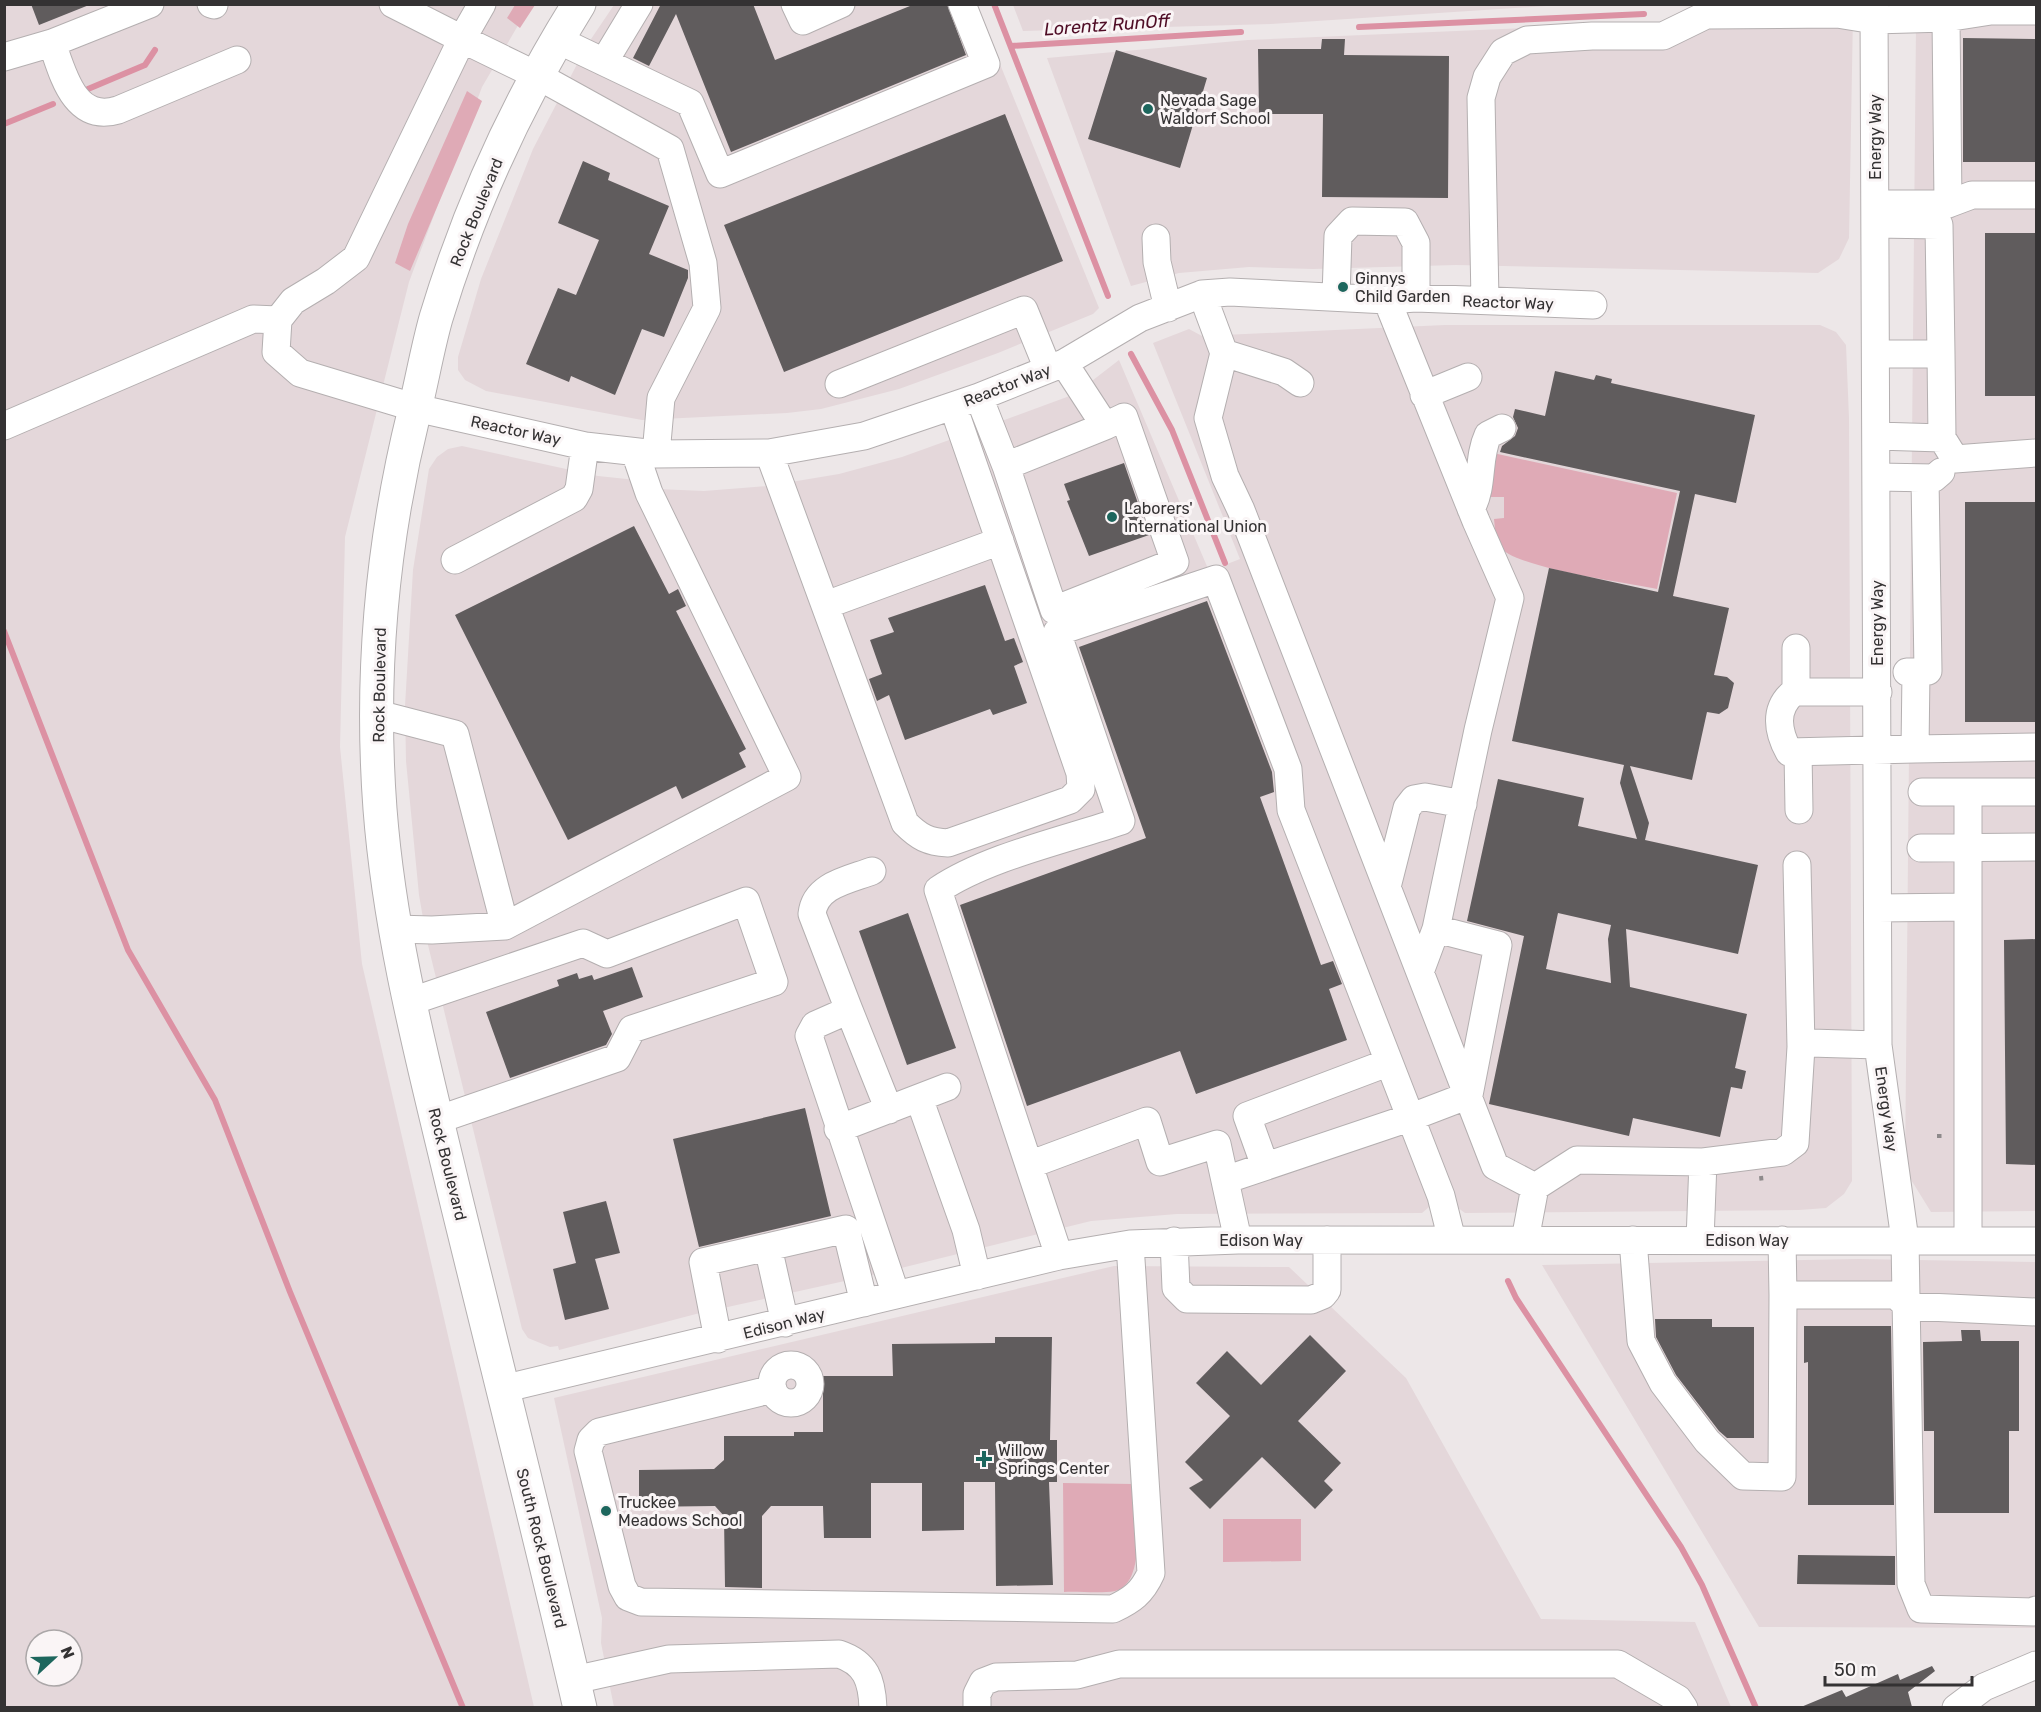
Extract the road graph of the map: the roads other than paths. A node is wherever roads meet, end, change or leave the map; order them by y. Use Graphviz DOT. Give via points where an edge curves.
graph roads {
  1 [pos="150,4"];
  2 [pos="393,4"];
  3 [pos="482,4"];
  4 [pos="579,4"];
  5 [pos="639,4"];
  6 [pos="795,4"];
  7 [pos="841,4"];
  8 [pos="962,4"];
  9 [pos="1874,12"];
  10 [pos="2037,12"];
  11 [pos="1946,18"];
  12 [pos="462,39"];
  13 [pos="558,40"];
  14 [pos="52,43"];
  15 [pos="4,57"];
  16 [pos="237,60"];
  17 [pos="604,62"];
  18 [pos="538,76"];
  19 [pos="2037,195"];
  20 [pos="1948,204"];
  21 [pos="1875,214"];
  22 [pos="1156,237"];
  23 [pos="1202,294"];
  24 [pos="1336,297"];
  25 [pos="1416,298"];
  26 [pos="1387,300"];
  27 [pos="1485,300"];
  28 [pos="1593,305"];
  29 [pos="1168,308"];
  30 [pos="278,320"];
  31 [pos="1224,353"];
  32 [pos="1877,354"];
  33 [pos="1941,354"];
  34 [pos="1056,366"];
  35 [pos="1468,377"];
  36 [pos="1299,383"];
  37 [pos="839,384"];
  38 [pos="1424,395"];
  39 [pos="979,397"];
  40 [pos="953,406"];
  41 [pos="416,408"];
  42 [pos="4,426"];
  43 [pos="1105,426"];
  44 [pos="1502,428"];
  45 [pos="1877,436"];
  46 [pos="585,446"];
  47 [pos="1949,448"];
  48 [pos="646,453"];
  49 [pos="769,453"];
  50 [pos="2037,453"];
  51 [pos="1006,465"];
  52 [pos="1877,477"];
  53 [pos="1925,478"];
  54 [pos="1471,510"];
  55 [pos="1000,541"];
  56 [pos="455,560"];
  57 [pos="826,605"];
  58 [pos="1796,648"];
  59 [pos="1916,672"];
  60 [pos="1878,682"];
  61 [pos="1796,692"];
  62 [pos="378,714"];
  63 [pos="2037,747"];
  64 [pos="1878,749"];
  65 [pos="1915,749"];
  66 [pos="1798,752"];
  67 [pos="1922,792"];
  68 [pos="1968,792"];
  69 [pos="2037,792"];
  70 [pos="1463,804"];
  71 [pos="1799,810"];
  72 [pos="1968,845"];
  73 [pos="2037,847"];
  74 [pos="1921,848"];
  75 [pos="1797,865"];
  76 [pos="872,871"];
  77 [pos="1388,887"];
  78 [pos="1968,907"];
  79 [pos="1878,909"];
  80 [pos="505,926"];
  81 [pos="395,929"];
  82 [pos="1436,929"];
  83 [pos="1420,972"];
  84 [pos="409,1002"];
  85 [pos="849,1010"];
  86 [pos="1878,1045"];
  87 [pos="1801,1047"];
  88 [pos="1388,1063"];
  89 [pos="947,1087"];
  90 [pos="1468,1095"];
  91 [pos="919,1098"];
  92 [pos="889,1110"];
  93 [pos="1409,1118"];
  94 [pos="437,1120"];
  95 [pos="838,1129"];
  96 [pos="1703,1162"];
  97 [pos="1029,1165"];
  98 [pos="1265,1166"];
  99 [pos="1225,1180"];
  100 [pos="1535,1187"];
  101 [pos="1238,1240"];
  102 [pos="1327,1240"];
  103 [pos="1452,1240"];
  104 [pos="1525,1240"];
  105 [pos="1633,1240"];
  106 [pos="1700,1240"];
  107 [pos="1782,1240"];
  108 [pos="1905,1240"];
  109 [pos="1968,1240"];
  110 [pos="2037,1240"];
  111 [pos="1174,1241"];
  112 [pos="1130,1244"];
  113 [pos="768,1247"];
  114 [pos="1059,1256"];
  115 [pos="977,1276"];
  116 [pos="1783,1295"];
  117 [pos="896,1296"];
  118 [pos="864,1303"];
  119 [pos="1907,1306"];
  120 [pos="2037,1312"];
  121 [pos="778,1324"];
  122 [pos="718,1339"];
  123 [pos="502,1389"];
  124 [pos="2037,1610"];
  125 [pos="2037,1665"];
  126 [pos="577,1694"];
  127 [pos="873,1707"];
  128 [pos="977,1707"];
  129 [pos="1684,1707"];
  130 [pos="1956,1707"];
  1 -- 14 [label="street"];
  2 -- 12 [label="street"];
  3 -- 12 [label="street"];
  4 -- 13 [label="main road, Rock Boulevard"];
  5 -- 17 [label="street"];
  6 -- 7 [label="street" via="803,21"];
  8 -- 17 [label="street" via="986,64 720,174 690,103"];
  9 -- 11 [label="street"];
  9 -- 21 [label="street, Energy Way"];
  9 -- 27 [label="street" via="1706,15 1663,36 1527,40 1503,52 1480,98"];
  10 -- 11 [label="street" via="1991,11"];
  11 -- 20 [label="street"];
  12 -- 18 [label="street"];
  12 -- 30 [label="street" via="356,258 293,301"];
  13 -- 17 [label="street"];
  13 -- 18 [label="main road, Rock Boulevard"];
  14 -- 15 [label="street"];
  14 -- 16 [label="street" via="68,90 85,108 99,112 118,110"];
  18 -- 41 [label="main road, Rock Boulevard" via="475,208 454,263 424,362"];
  18 -- 48 [label="street" via="670,149 703,263 707,308 661,398"];
  19 -- 20 [label="street" via="1972,195"];
  20 -- 21 [label="street"];
  21 -- 32 [label="street, Energy Way"];
  21 -- 33 [label="street" via="1939,225"];
  22 -- 29 [label="street" via="1157,262"];
  23 -- 24 [label="street, Reactor Way"];
  23 -- 29 [label="street, Reactor Way"];
  23 -- 31 [label="street"];
  24 -- 25 [label="street" via="1338,236 1352,221 1406,222 1416,243"];
  24 -- 26 [label="street, Reactor Way"];
  25 -- 26 [label="street, Reactor Way"];
  25 -- 27 [label="street, Reactor Way"];
  26 -- 38 [label="street"];
  27 -- 28 [label="street, Reactor Way"];
  29 -- 34 [label="street, Reactor Way" via="1140,318"];
  30 -- 41 [label="street, Reactor Way" via="276,352 300,373"];
  30 -- 42 [label="street" via="253,319"];
  31 -- 36 [label="street" via="1284,372"];
  31 -- 77 [label="street" via="1208,418 1225,476"];
  32 -- 33 [label="street"];
  32 -- 45 [label="street, Energy Way"];
  33 -- 47 [label="street"];
  34 -- 37 [label="street" via="1024,310"];
  34 -- 39 [label="street, Reactor Way"];
  34 -- 43 [label="street"];
  35 -- 38 [label="street"];
  38 -- 54 [label="street"];
  39 -- 40 [label="street, Reactor Way"];
  39 -- 51 [label="street"];
  40 -- 49 [label="street, Reactor Way" via="864,436"];
  40 -- 55 [label="street"];
  41 -- 46 [label="street, Reactor Way"];
  41 -- 62 [label="main road, Rock Boulevard" via="400,465 392,516 380,621"];
  43 -- 51 [label="street"];
  43 -- 51 [label="street" via="1124,417 1175,562 1054,610"];
  44 -- 54 [label="street" via="1488,435 1483,446 1479,495"];
  45 -- 47 [label="street"];
  45 -- 52 [label="street, Energy Way"];
  46 -- 48 [label="street, Reactor Way"];
  46 -- 56 [label="street" via="579,489 574,498"];
  47 -- 50 [label="street"];
  47 -- 53 [label="street" via="1934,478"];
  48 -- 49 [label="street, Reactor Way"];
  48 -- 80 [label="street" via="649,493 787,777"];
  49 -- 57 [label="street"];
  52 -- 53 [label="street"];
  52 -- 60 [label="street, Energy Way"];
  53 -- 59 [label="street" via="1928,671"];
  54 -- 70 [label="street" via="1510,598"];
  55 -- 57 [label="street"];
  55 -- 57 [label="street" via="1080,774 1081,789 1070,800 948,843 930,842 917,835 905,823"];
  58 -- 61 [label="street"];
  59 -- 60 [label="street"];
  59 -- 65 [label="street"];
  60 -- 61 [label="street"];
  60 -- 64 [label="street, Energy Way"];
  61 -- 66 [label="street" via="1787,698 1780,711 1779,733 1790,752"];
  62 -- 80 [label="street" via="455,734"];
  62 -- 81 [label="main road, Rock Boulevard" via="380,806"];
  63 -- 65 [label="street"];
  64 -- 65 [label="street"];
  64 -- 66 [label="street"];
  64 -- 79 [label="street, Energy Way"];
  66 -- 71 [label="street"];
  67 -- 68 [label="street"];
  68 -- 69 [label="street"];
  68 -- 72 [label="street"];
  70 -- 77 [label="street" via="1425,797 1414,799 1407,808"];
  70 -- 82 [label="street"];
  72 -- 73 [label="street"];
  72 -- 74 [label="street"];
  72 -- 78 [label="street"];
  75 -- 87 [label="street"];
  76 -- 85 [label="street" via="826,889 814,902 812,914"];
  77 -- 83 [label="street"];
  78 -- 79 [label="street"];
  78 -- 109 [label="street"];
  79 -- 86 [label="street, Energy Way"];
  80 -- 81 [label="street"];
  81 -- 84 [label="main road, Rock Boulevard"];
  82 -- 83 [label="street"];
  82 -- 90 [label="street" via="1497,945"];
  83 -- 90 [label="street"];
  84 -- 94 [label="main road, Rock Boulevard"];
  84 -- 94 [label="street" via="583,943 607,954 746,901 774,982 632,1029 617,1058"];
  85 -- 92 [label="street"];
  85 -- 95 [label="street" via="815,1025 809,1036"];
  86 -- 87 [label="street" via="1810,1043"];
  86 -- 108 [label="street, Energy Way"];
  87 -- 96 [label="street" via="1795,1143 1783,1152"];
  88 -- 93 [label="street"];
  88 -- 97 [label="street" via="1291,810 1288,769 1216,579 1057,632 1121,821 997,862 938,890"];
  88 -- 98 [label="street" via="1247,1116"];
  89 -- 91 [label="street"];
  90 -- 93 [label="street"];
  90 -- 100 [label="street" via="1496,1166"];
  91 -- 92 [label="street"];
  91 -- 115 [label="street" via="966,1230"];
  92 -- 95 [label="street"];
  93 -- 98 [label="street"];
  93 -- 103 [label="street" via="1441,1196"];
  94 -- 123 [label="main road, Rock Boulevard"];
  95 -- 117 [label="street"];
  96 -- 100 [label="street" via="1577,1161"];
  96 -- 106 [label="street"];
  97 -- 99 [label="street" via="1147,1121 1160,1162 1217,1144"];
  97 -- 114 [label="street"];
  98 -- 99 [label="street"];
  99 -- 101 [label="street"];
  100 -- 104 [label="street"];
  101 -- 102 [label="street, Edison Way"];
  101 -- 111 [label="street, Edison Way"];
  102 -- 103 [label="street, Edison Way"];
  102 -- 111 [label="street" via="1327,1290 1311,1300 1187,1299 1176,1288"];
  103 -- 104 [label="street, Edison Way"];
  104 -- 105 [label="street, Edison Way"];
  105 -- 106 [label="street, Edison Way"];
  105 -- 116 [label="street" via="1641,1341 1663,1383 1707,1441 1743,1476 1782,1477"];
  106 -- 107 [label="street, Edison Way"];
  107 -- 108 [label="street, Edison Way"];
  107 -- 116 [label="street"];
  108 -- 109 [label="street, Edison Way"];
  108 -- 119 [label="street, Energy Way"];
  109 -- 110 [label="street, Edison Way"];
  111 -- 112 [label="street, Edison Way"];
  112 -- 114 [label="street, Edison Way"];
  112 -- 121 [label="street" via="1151,1573 1143,1590 1130,1602 1113,1609 641,1602 628,1597 588,1451 591,1440 598,1432 777,1378"];
  113 -- 118 [label="street" via="846,1229"];
  113 -- 121 [label="street"];
  113 -- 122 [label="street" via="703,1262"];
  114 -- 115 [label="street, Edison Way"];
  115 -- 117 [label="street, Edison Way"];
  116 -- 119 [label="street" via="1896,1295"];
  117 -- 118 [label="street, Edison Way"];
  118 -- 121 [label="street, Edison Way"];
  119 -- 120 [label="street"];
  119 -- 124 [label="street, Energy Way" via="1911,1584 1921,1609"];
  121 -- 122 [label="street, Edison Way"];
  122 -- 123 [label="street, Edison Way"];
  123 -- 126 [label="main road, South Rock Boulevard"];
  125 -- 130 [label="street" via="1984,1687"];
  126 -- 127 [label="street" via="669,1659 839,1654 858,1663 871,1680"];
  128 -- 129 [label="street" via="983,1682 996,1677 1077,1675 1119,1664 1618,1664 1678,1699"];
}
